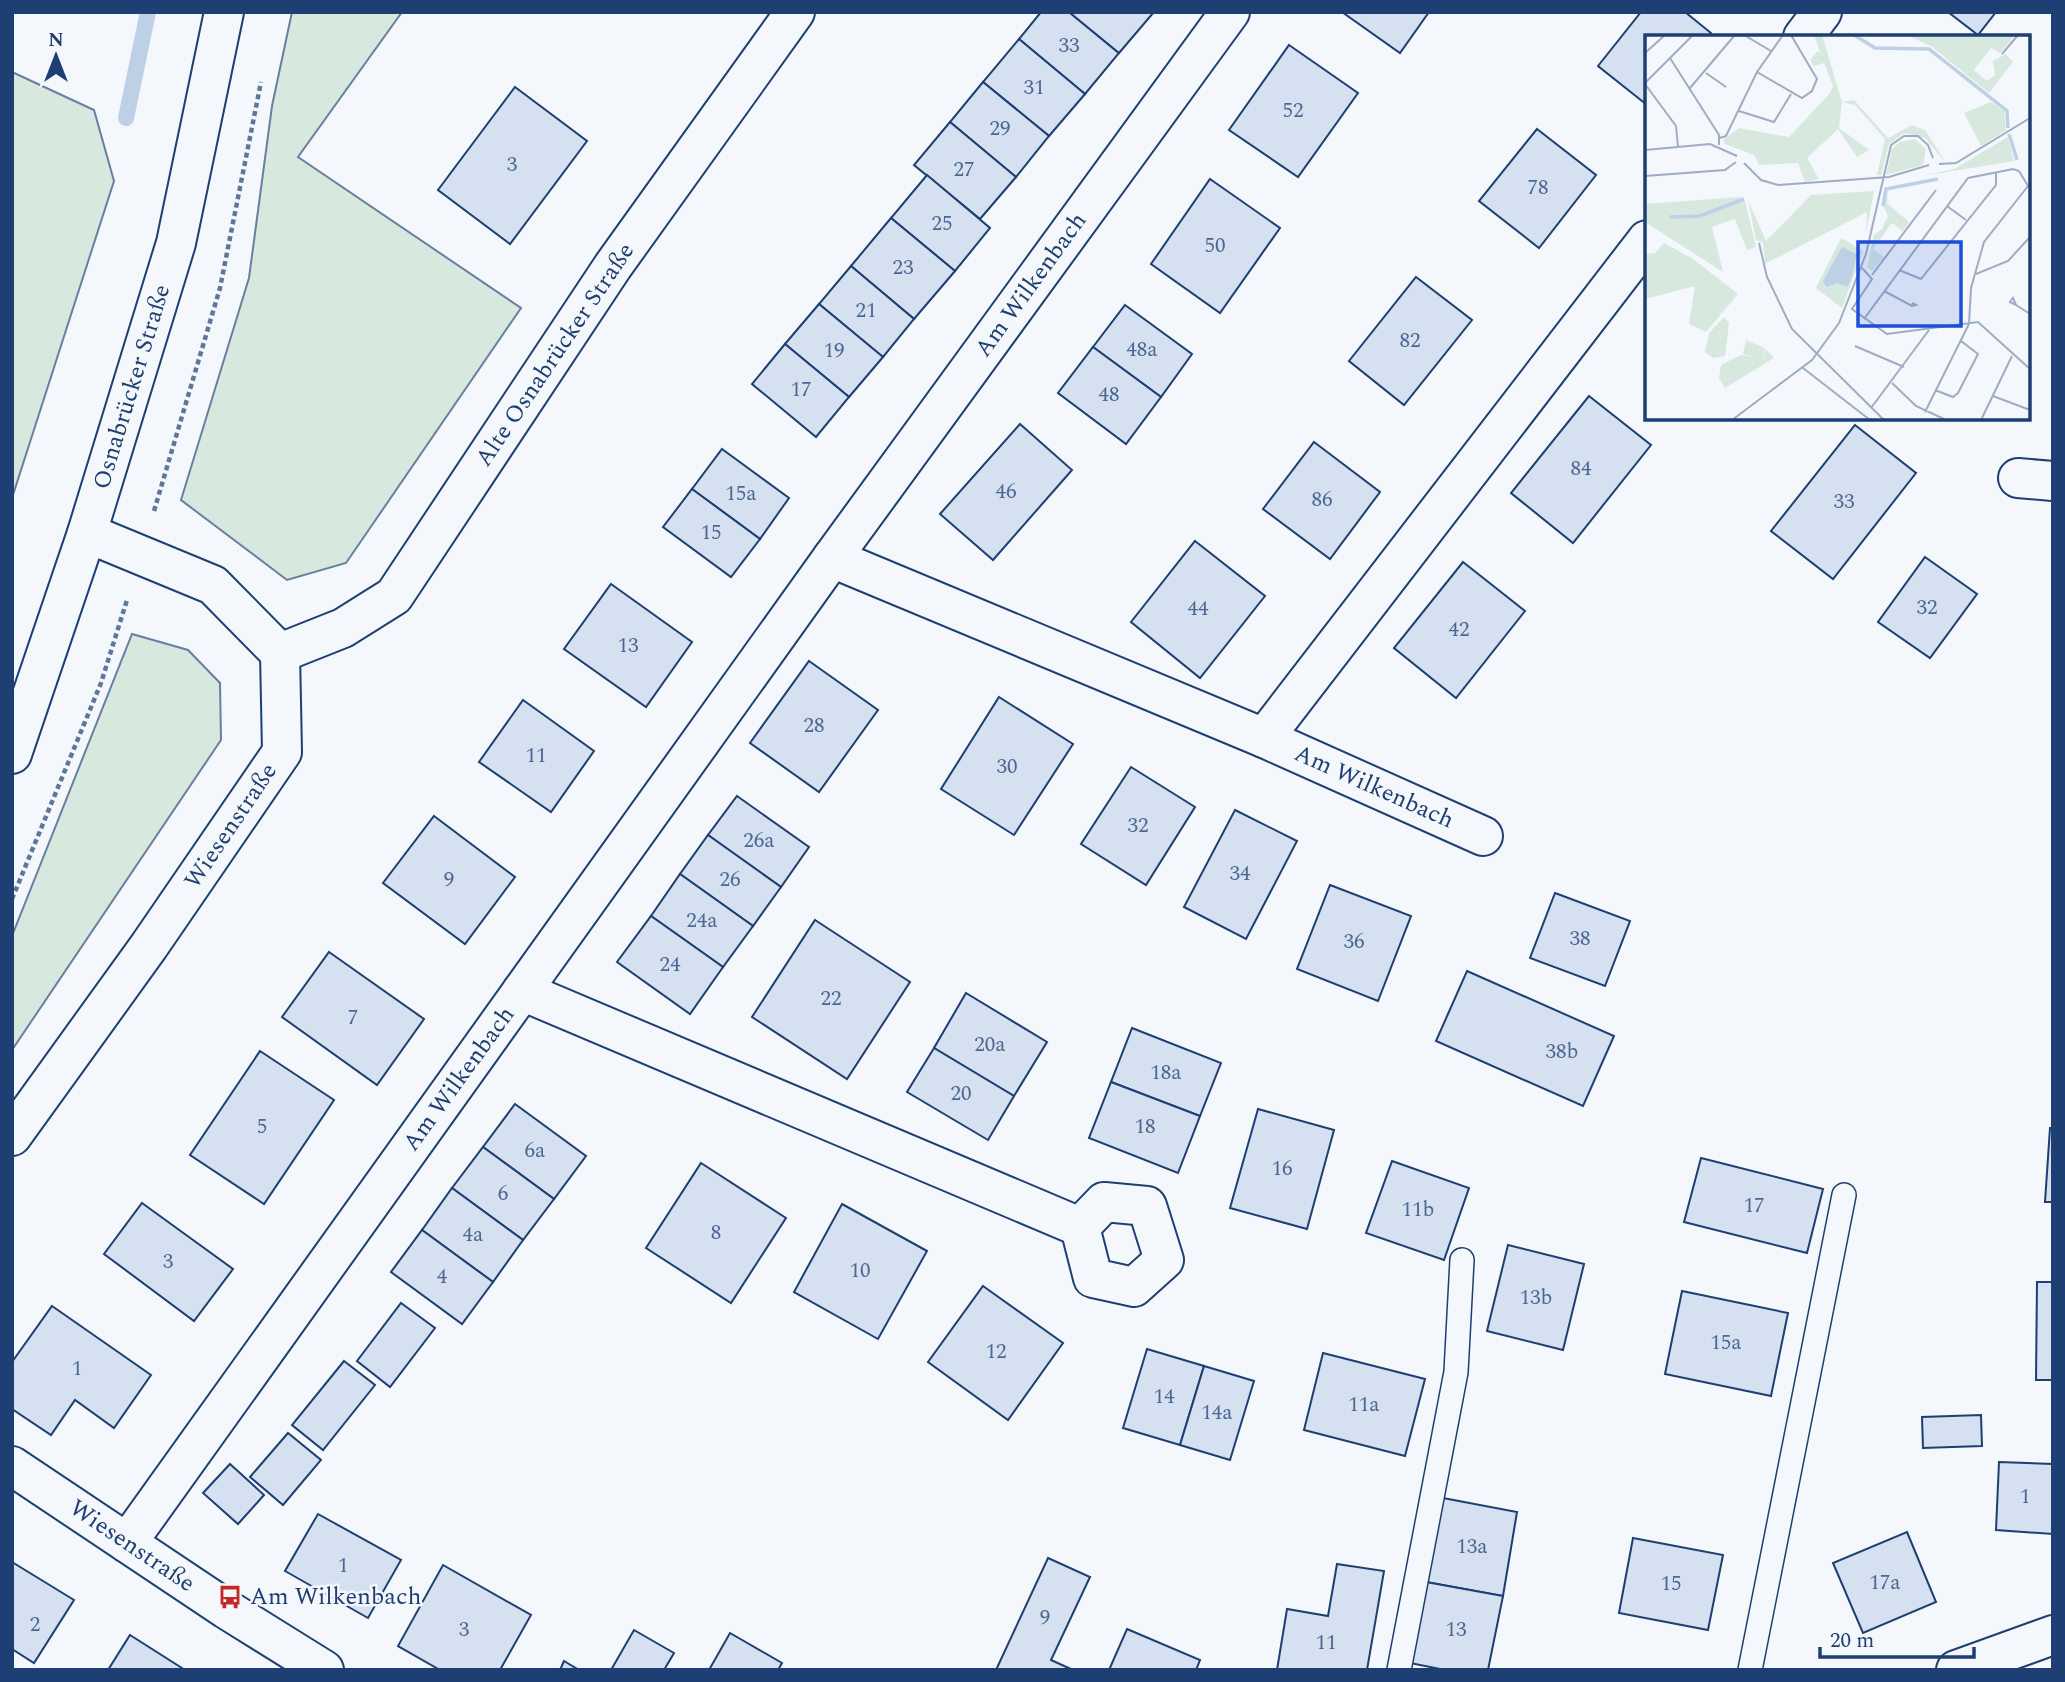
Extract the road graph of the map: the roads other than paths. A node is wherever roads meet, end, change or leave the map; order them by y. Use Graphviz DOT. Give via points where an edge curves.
graph roads {
  1 [pos="224,12"];
  2 [pos="795,12"];
  3 [pos="1230,12"];
  4 [pos="1822,12"];
  5 [pos="1805,35"];
  6 [pos="1645,243"];
  7 [pos="87,533"];
  8 [pos="832,558"];
  9 [pos="280,653"];
  10 [pos="1264,738"];
  11 [pos="12,754"];
  12 [pos="1483,836"];
  13 [pos="522,991"];
  14 [pos="12,1136"];
  15 [pos="1844,1195"];
  16 [pos="1080,1227"];
  17 [pos="1462,1260"];
  18 [pos="12,1466"];
  19 [pos="127,1543"];
  20 [pos="2053,1635"];
  21 [pos="324,1670"];
  22 [pos="1399,1670"];
  23 [pos="1751,1670"];
  24 [pos="1956,1670"];
  1 -- 7 [label="street, Osnabrücker Straße" via="176,243"];
  2 -- 9 [label="street, Alte Osnabrücker Straße" via="613,266 394,596 343,628"];
  3 -- 8 [label="street, Am Wilkenbach"];
  4 -- 5 [label="street"];
  6 -- 10 [label="street, Am Wilkenbach"];
  7 -- 9 [label="street" via="213,585"];
  7 -- 11 [label="street, Osnabrücker Straße"];
  8 -- 10 [label="street, Am Wilkenbach"];
  8 -- 13 [label="street, Am Wilkenbach"];
  9 -- 14 [label="street, Wiesenstraße" via="282,752"];
  10 -- 12 [label="street, Am Wilkenbach"];
  13 -- 16 [label="street, Am Wilkenbach"];
  13 -- 19 [label="street, Am Wilkenbach"];
  15 -- 23 [label="lane"];
  17 -- 22 [label="lane" via="1456,1372"];
  18 -- 19 [label="street, Wiesenstraße"];
  19 -- 21 [label="street, Wiesenstraße"];
  20 -- 24 [label="street"];
}
